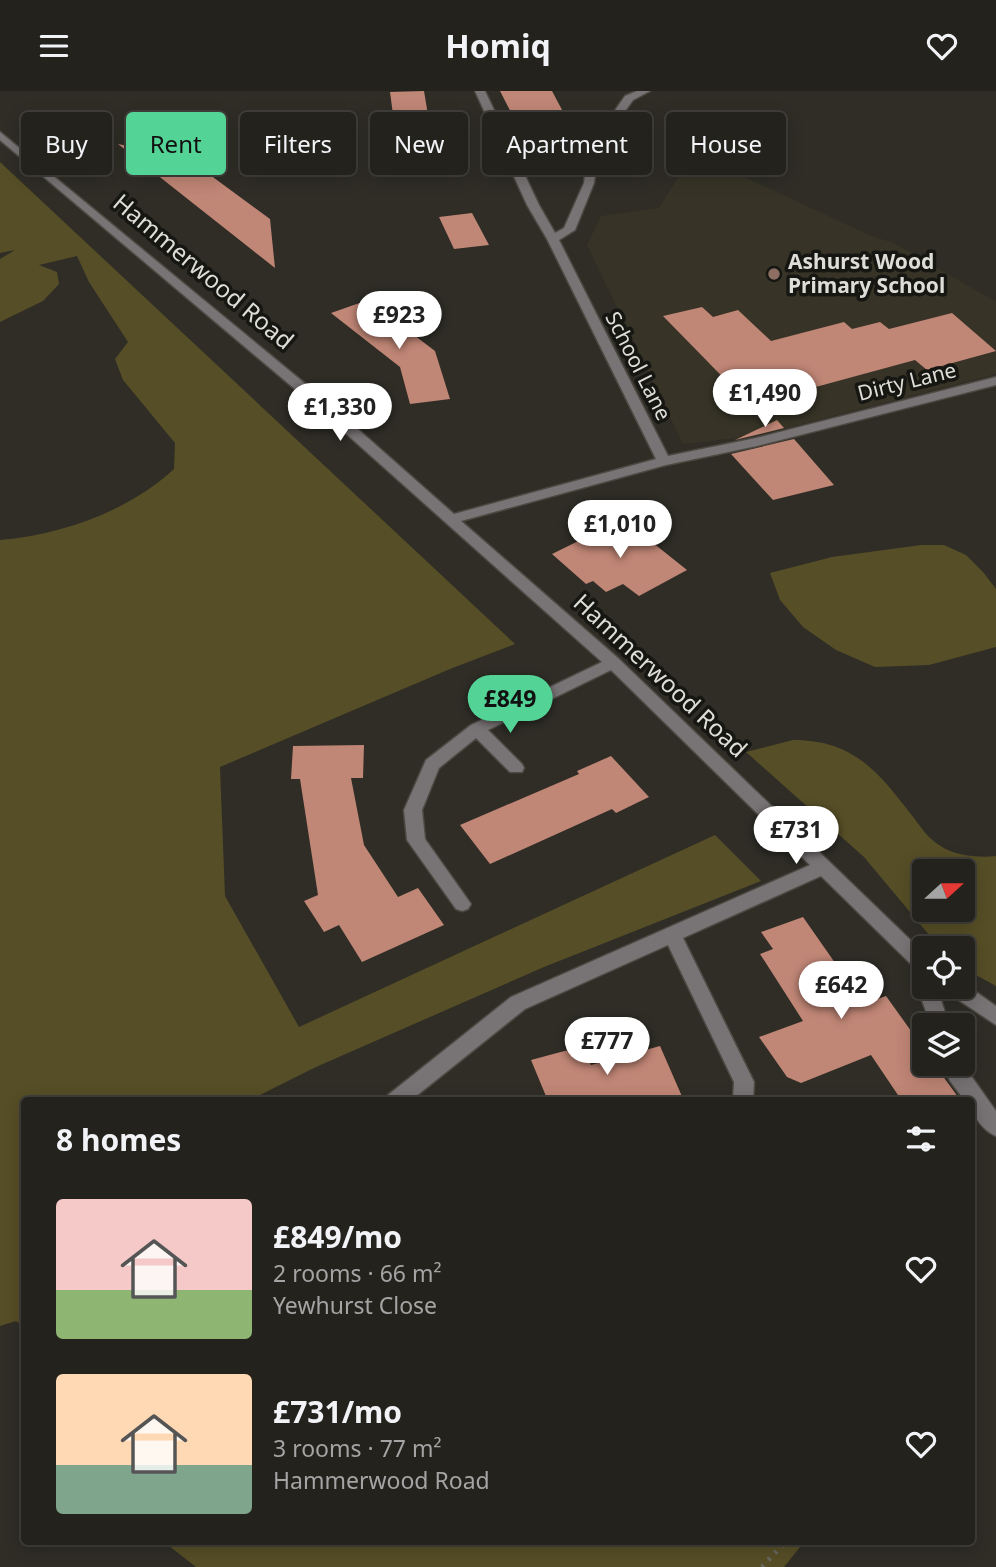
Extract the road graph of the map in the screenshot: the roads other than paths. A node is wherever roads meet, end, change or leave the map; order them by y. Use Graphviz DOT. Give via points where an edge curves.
graph roads {
  1 [pos="480,91"];
  2 [pos="645,91"];
  3 [pos="0,135"];
  4 [pos="553,239"];
  5 [pos="996,381"];
  6 [pos="664,461"];
  7 [pos="451,519"];
  8 [pos="613,663"];
  9 [pos="477,729"];
  10 [pos="516,768"];
  11 [pos="824,867"];
  12 [pos="462,904"];
  13 [pos="672,934"];
  14 [pos="912,953"];
  15 [pos="971,999"];
  16 [pos="996,1017"];
  17 [pos="958,1076"];
  18 [pos="400,1097"];
  19 [pos="743,1097"];
  20 [pos="974,1097"];
  21 [pos="975,1099"];
  22 [pos="996,1127"];
  1 -- 4 [label="street, School Lane"];
  2 -- 4 [label="street" via="629,98 593,149 589,183 569,230"];
  3 -- 7 [label="street, Hammerwood Road"];
  4 -- 6 [label="street, School Lane"];
  5 -- 6 [label="street, Dirty Lane"];
  6 -- 7 [label="street"];
  7 -- 8 [label="street, Hammerwood Road"];
  8 -- 9 [label="street"];
  8 -- 11 [label="street, Hammerwood Road"];
  9 -- 10 [label="street"];
  9 -- 12 [label="street" via="432,764 413,810 416,840"];
  11 -- 13 [label="street"];
  11 -- 14 [label="street, Hammerwood Road"];
  13 -- 18 [label="street" via="518,1003"];
  13 -- 19 [label="street" via="744,1082"];
  15 -- 16 [label="street"];
  17 -- 20 [label="street"];
  21 -- 22 [label="street"];
}
